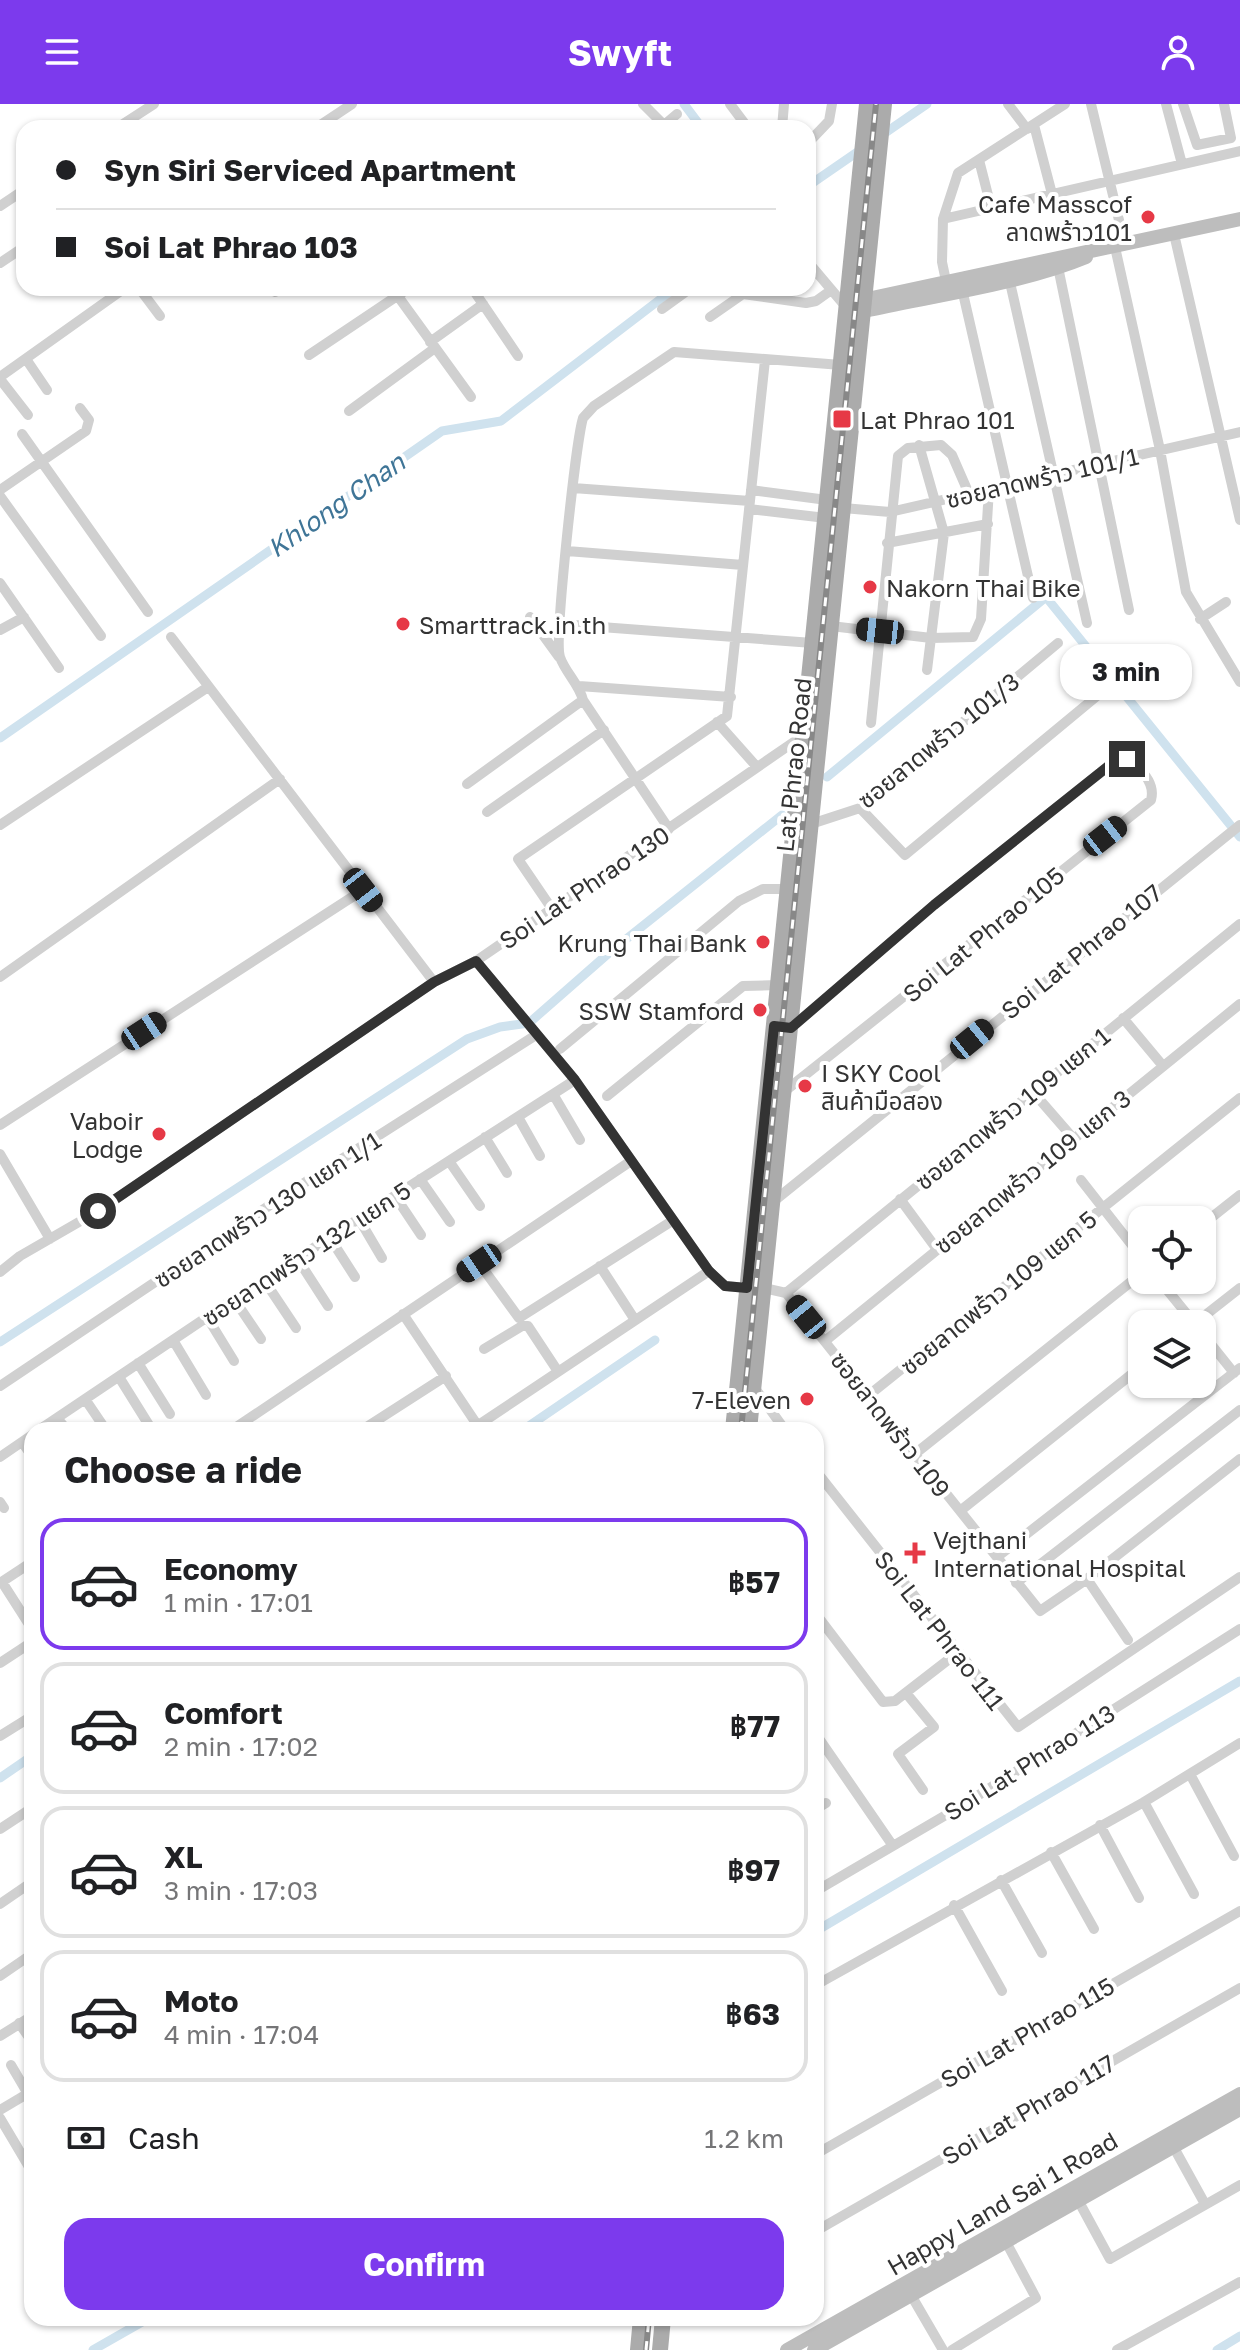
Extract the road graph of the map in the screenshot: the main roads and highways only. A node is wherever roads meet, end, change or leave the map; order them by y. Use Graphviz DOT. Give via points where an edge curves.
graph roads {
  1 [pos="867,104"];
  2 [pos="884,104"];
  3 [pos="785,1006"];
  4 [pos="783,1027"];
  5 [pos="756,1288"];
  6 [pos="734,1422"];
  7 [pos="750,1422"];
  8 [pos="632,2326"];
  9 [pos="640,2326"];
  10 [pos="654,2326"];
  11 [pos="663,2326"];
  12 [pos="630,2350"];
  13 [pos="638,2350"];
  14 [pos="652,2350"];
  15 [pos="660,2350"];
  1 -- 3 [label="main road, Lat Phrao Road" via="778,985"];
  2 -- 3 [label="main road, Lat Phrao Road" via="811,824"];
  3 -- 4 [label="main road, Lat Phrao Road"];
  4 -- 5 [label="main road, Lat Phrao Road"];
  4 -- 5 [label="main road, Lat Phrao Road" via="785,1091 774,1201"];
  5 -- 6 [label="main road, Lat Phrao Road"];
  5 -- 7 [label="main road, Lat Phrao Road"];
  8 -- 12 [label="main road"];
  9 -- 13 [label="main road"];
  10 -- 14 [label="main road"];
  11 -- 15 [label="main road"];
}
